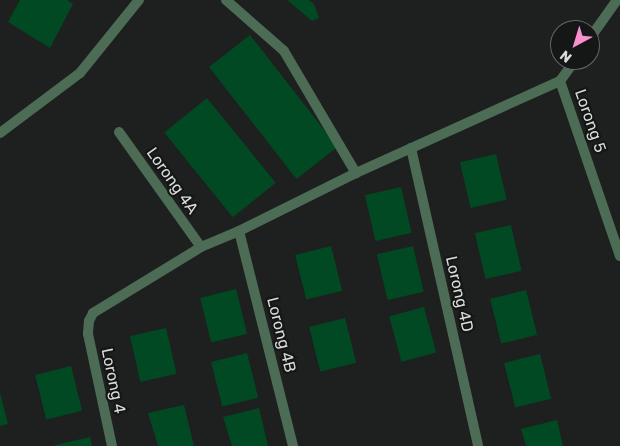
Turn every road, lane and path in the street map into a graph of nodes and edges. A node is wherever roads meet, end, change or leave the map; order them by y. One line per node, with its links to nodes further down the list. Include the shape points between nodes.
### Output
1 (139, 0): 8 (street, via 80,73)
2 (226, 0): 10 (street, via 284,52)
3 (617, 0): 4 (street)
4 (600, 24)
5 (568, 70): 6 (street)
6 (560, 81): 9 (street); 13 (street, Lorong 5)
7 (119, 132): 12 (street, Lorong 4A)
8 (0, 133)
9 (411, 148): 10 (street); 16 (street, Lorong 4D)
10 (356, 173): 11 (street)
11 (240, 231): 12 (street); 15 (street, Lorong 4B)
12 (201, 247): 14 (street, Lorong 4, via 93,313 88,334)
13 (620, 256)
14 (112, 446)
15 (293, 446)
16 (478, 446)

